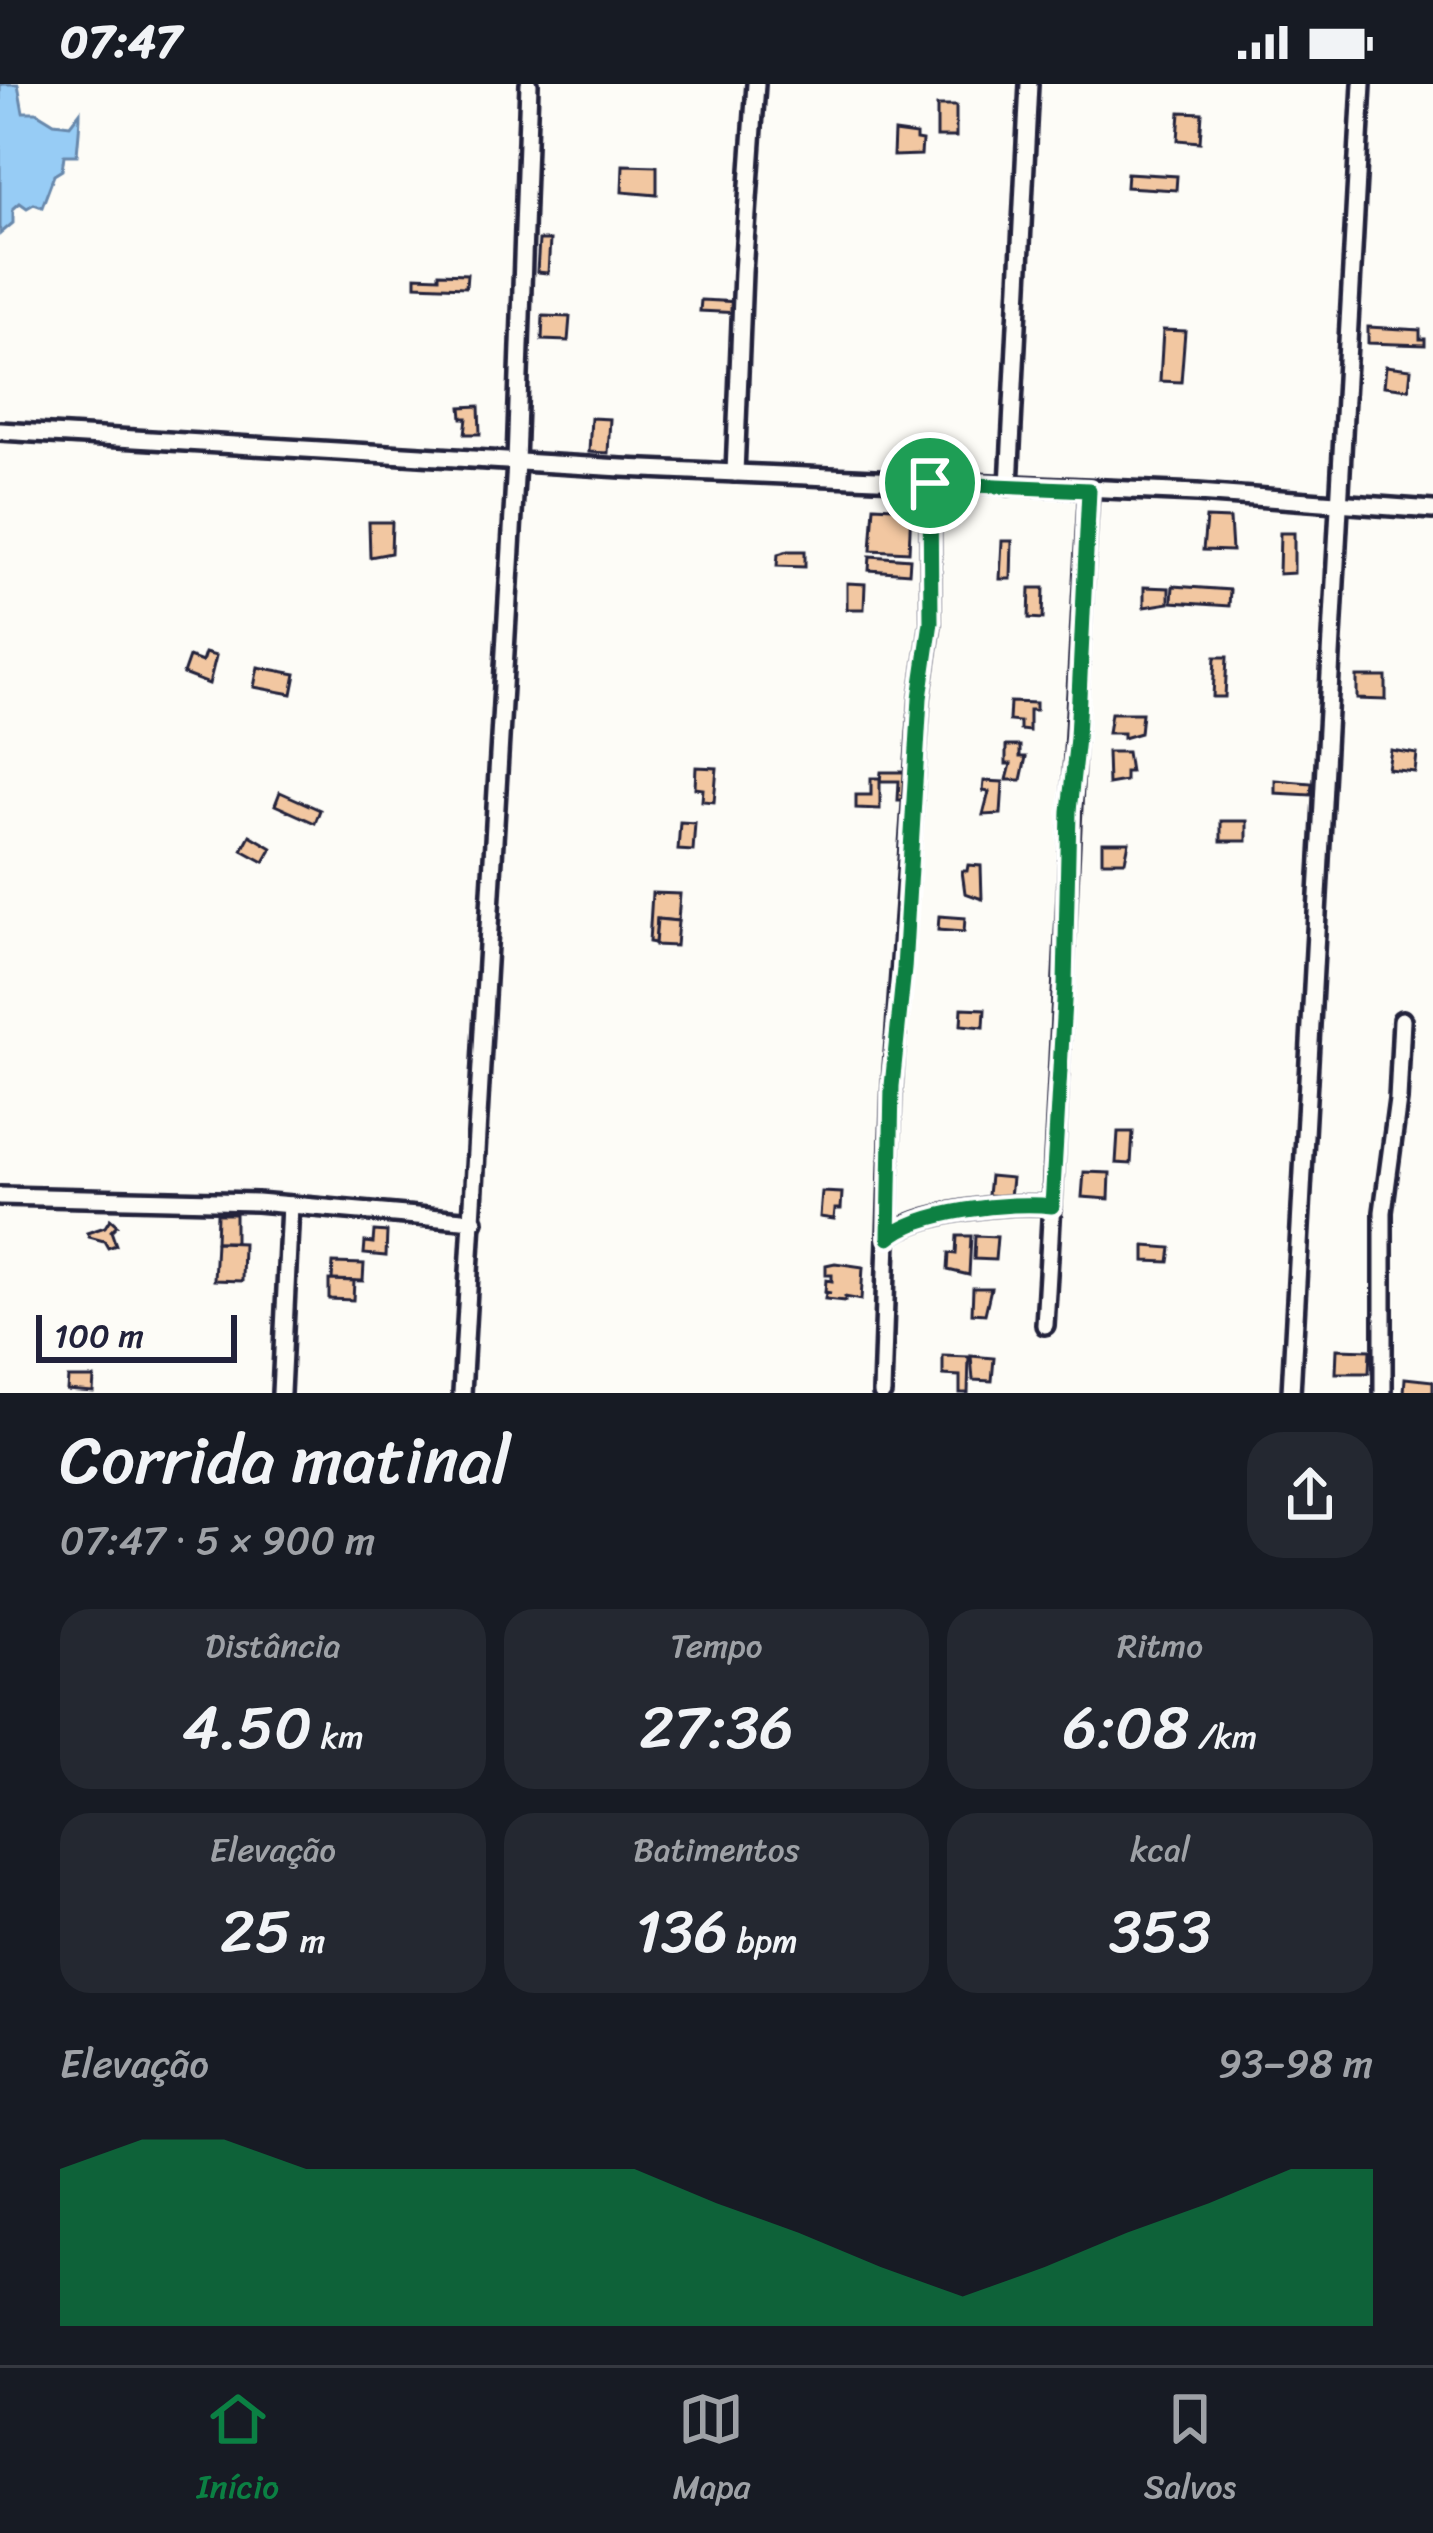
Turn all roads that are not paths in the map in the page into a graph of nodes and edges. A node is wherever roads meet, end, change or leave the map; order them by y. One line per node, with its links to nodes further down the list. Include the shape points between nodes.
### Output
1 (529, 84): 6 (street)
2 (756, 84): 7 (street)
3 (1029, 84): 9 (street)
4 (1362, 84): 11 (street)
5 (0, 431): 6 (street)
6 (516, 462): 7 (street); 17 (street)
7 (735, 473): 8 (street)
8 (930, 483): 9 (street); 18 (street, via 931,622 892,1086)
9 (1009, 487): 10 (street)
10 (1089, 490): 11 (street); 16 (street)
11 (1342, 506): 12 (street); 23 (street)
12 (1433, 510)
13 (1402, 1020): 24 (street, via 1383,1212)
14 (0, 1196): 15 (street)
15 (290, 1204): 17 (street); 20 (street)
16 (1052, 1206): 18 (street, via 1005,1202 905,1225); 19 (street)
17 (474, 1221): 21 (street)
18 (889, 1238): 22 (street)
19 (1045, 1325)
20 (281, 1393)
21 (462, 1393)
22 (882, 1393)
23 (1291, 1393)
24 (1383, 1393)

